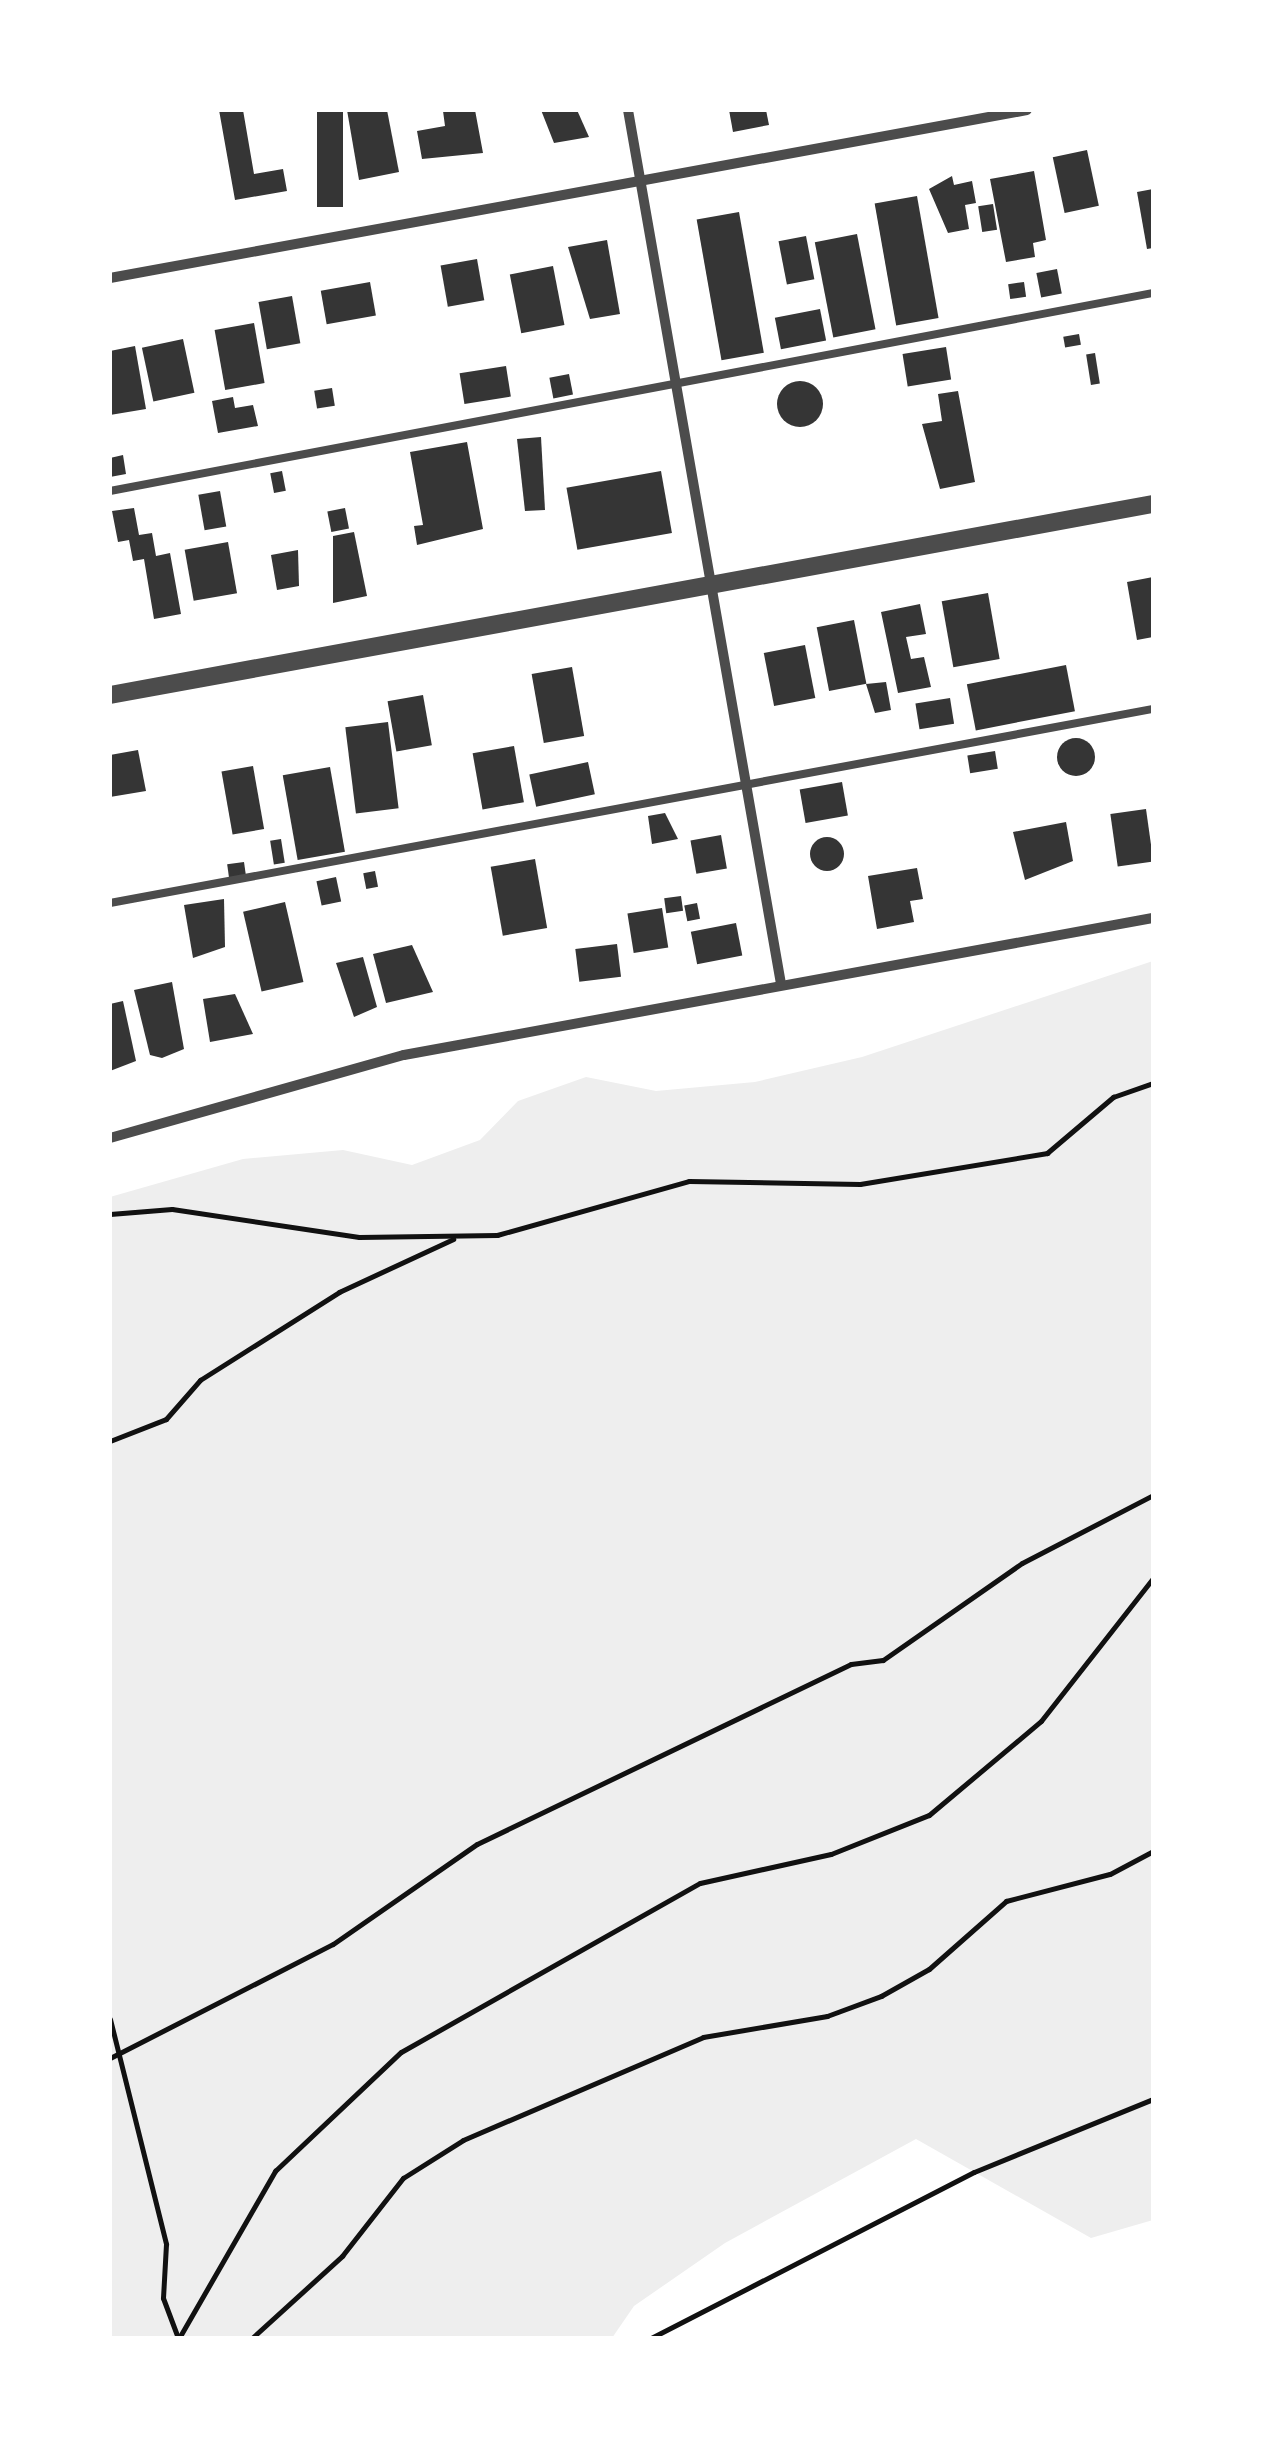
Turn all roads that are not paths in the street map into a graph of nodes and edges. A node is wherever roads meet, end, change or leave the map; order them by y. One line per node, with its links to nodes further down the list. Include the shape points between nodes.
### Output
1 (628, 110): 3 (street)
2 (1027, 110): 3 (street)
3 (641, 180): 4 (street); 6 (street)
4 (110, 278)
5 (1153, 293): 6 (lane)
6 (676, 385): 7 (lane); 9 (street)
7 (110, 491)
8 (1153, 504): 9 (street)
9 (712, 588): 10 (street); 12 (street)
10 (110, 695)
11 (1153, 709): 12 (lane)
12 (747, 785): 13 (lane); 15 (street)
13 (110, 903)
14 (1153, 918): 15 (street)
15 (782, 984): 16 (street, via 404,1055)
16 (110, 1138)

